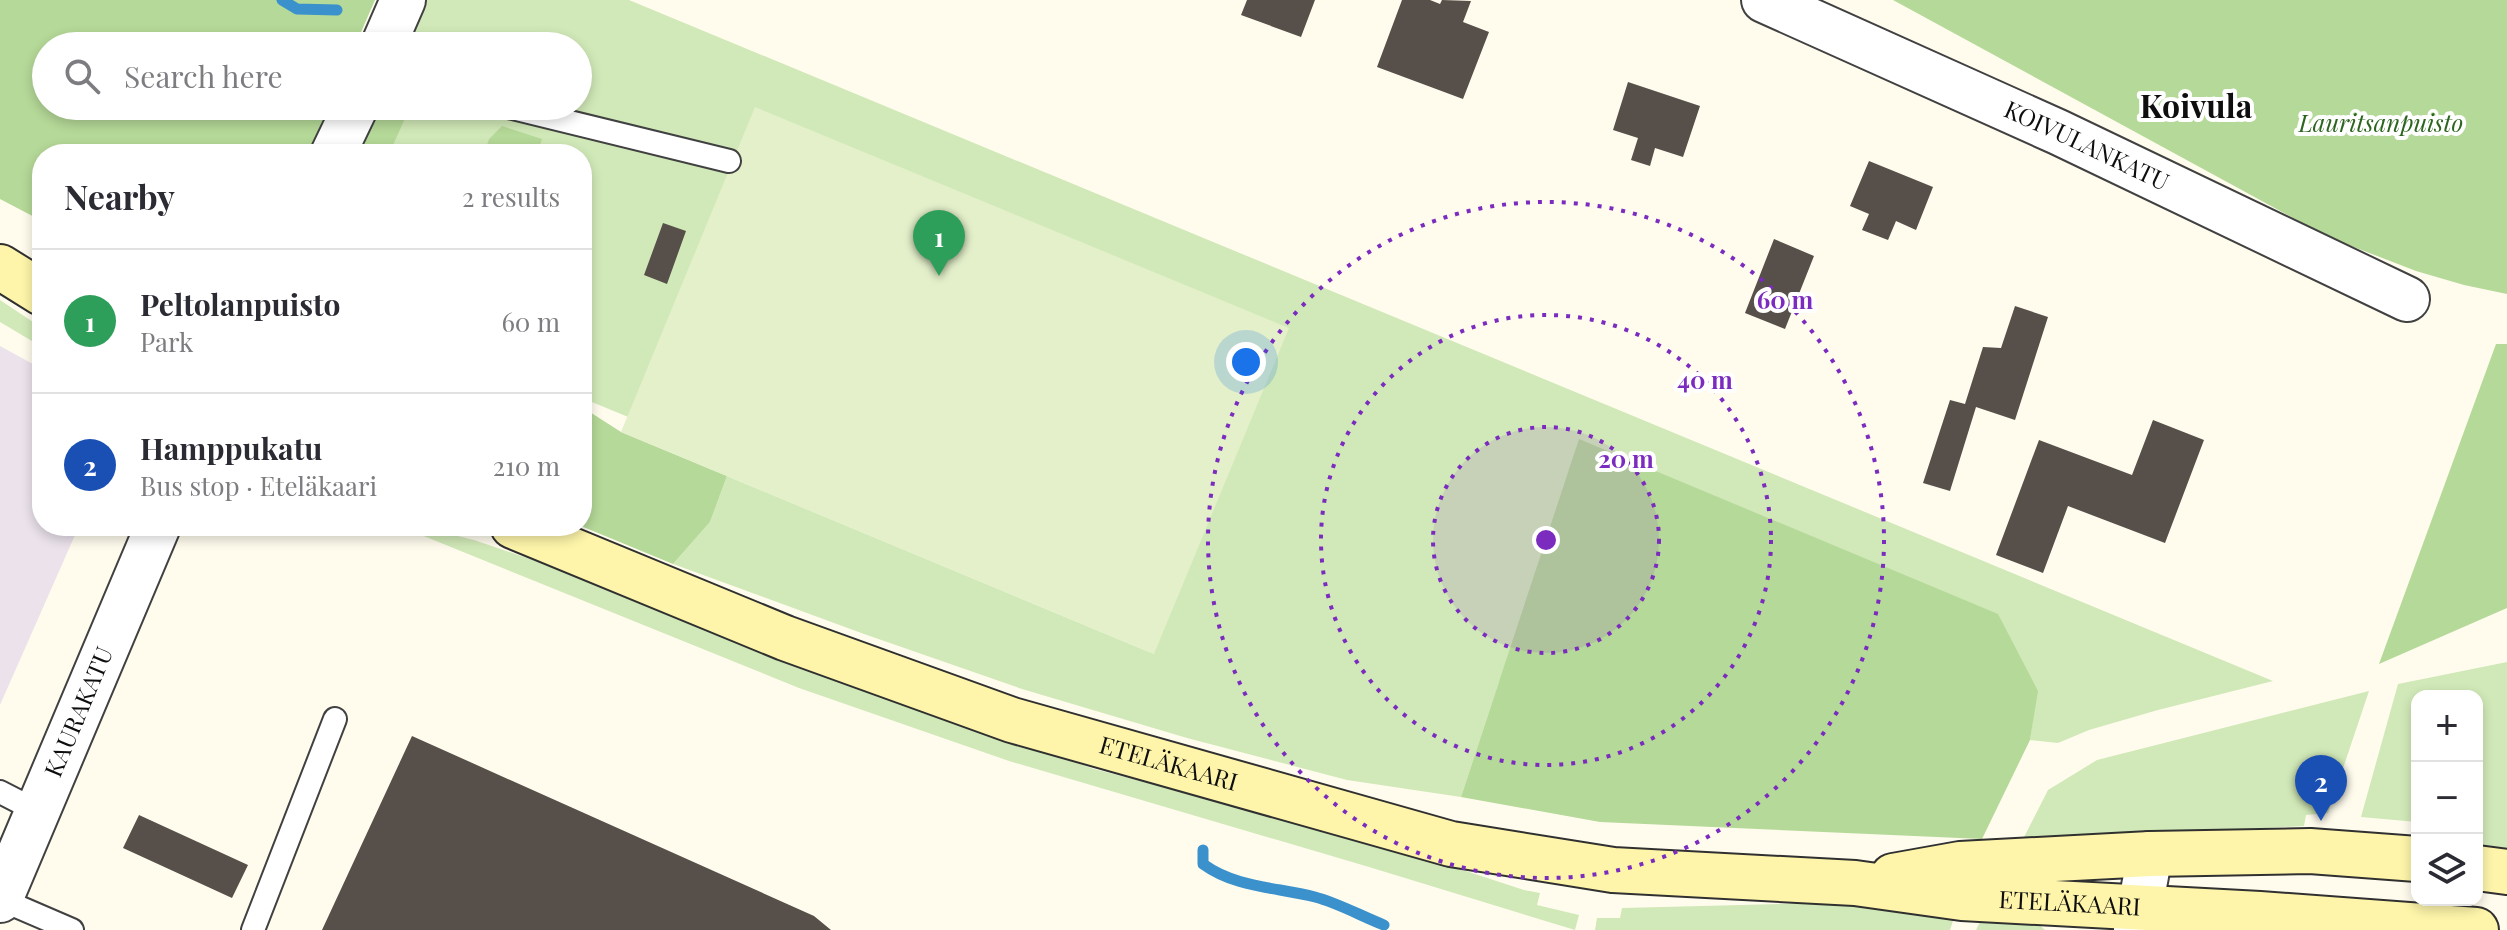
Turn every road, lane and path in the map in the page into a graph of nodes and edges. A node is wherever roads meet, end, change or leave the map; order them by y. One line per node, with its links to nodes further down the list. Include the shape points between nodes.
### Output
1 (403, 0): 3 (street)
2 (1764, 0): 10 (street, KOIVULANKATU, via 2058,132)
3 (389, 32)
4 (349, 120): 6 (street)
5 (561, 120): 7 (lane)
6 (338, 144)
7 (729, 161)
8 (0, 267): 9 (main road)
9 (32, 287)
10 (2407, 299)
11 (153, 536): 14 (street, KAURAKATU)
12 (537, 536): 19 (main road, ETELÄKAARI, via 785,638 1012,720 1451,844 1613,870)
13 (335, 719): 23 (lane)
14 (19, 802): 20 (street, KAURAKATU)
15 (2150, 854): 16 (main road, ETELÄKAARI, via 2310,851); 19 (main road, ETELÄKAARI, via 1960,864); 21 (street)
16 (2411, 859)
17 (2483, 869): 18 (main road)
18 (2507, 872)
19 (1855, 883): 21 (main road, ETELÄKAARI)
20 (0, 899): 22 (lane)
21 (2138, 919): 24 (main road, ETELÄKAARI, via 2275,915)
22 (72, 930)
23 (253, 930)
24 (2476, 930)

